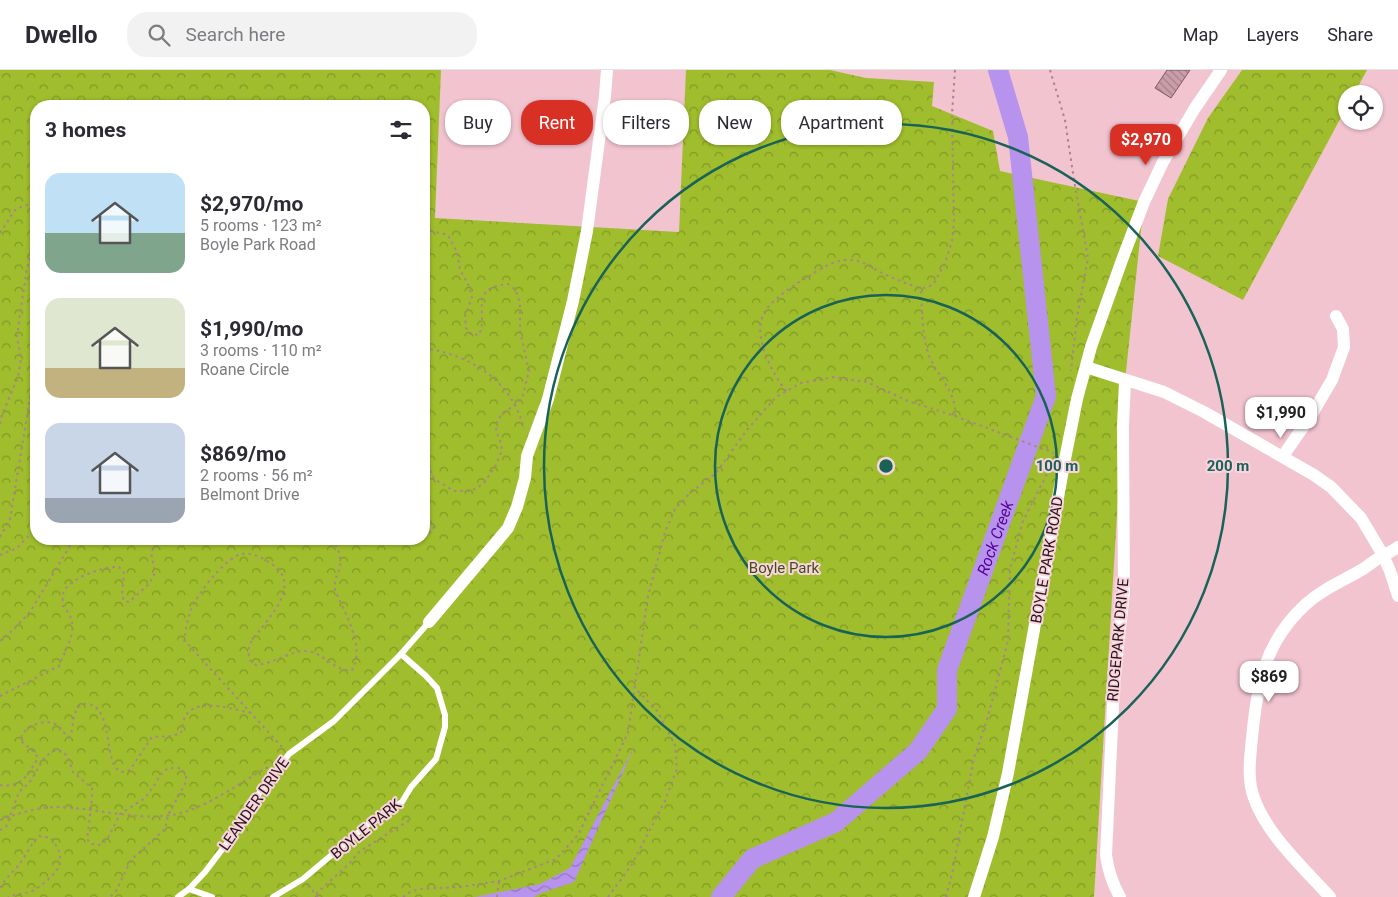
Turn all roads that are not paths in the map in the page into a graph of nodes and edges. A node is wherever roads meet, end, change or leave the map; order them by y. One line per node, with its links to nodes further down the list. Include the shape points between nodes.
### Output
1 (607, 70): 10 (street, via 587,231 573,301 548,399 526,456 517,507 508,528)
2 (1221, 70): 4 (street, BOYLE PARK ROAD, via 1163,162 1144,202)
3 (1336, 316): 6 (street, via 1342,329 1344,347 1332,380)
4 (1086, 367): 5 (street); 16 (street, BOYLE PARK ROAD, via 1067,450 1008,773)
5 (1125, 381): 6 (street, via 1164,392); 17 (street, RIDGEPARK DRIVE, via 1124,592 1114,684 1106,854 1108,870)
6 (1283, 456): 8 (street, via 1331,487 1347,502 1365,524)
7 (1398, 546): 8 (street)
8 (1383, 556): 9 (street); 18 (street, via 1325,590 1294,617 1265,662 1255,702 1249,772 1254,798 1269,826)
9 (1398, 596)
10 (429, 622): 11 (lane)
11 (401, 654): 12 (lane, LEANDER DRIVE, via 334,721 289,754 237,830); 15 (lane, BOYLE PARK, via 437,688 445,727 436,759 402,802 373,820 303,879)
12 (189, 889): 13 (lane, LEANDER DRIVE); 14 (lane)
13 (178, 897)
14 (212, 897)
15 (273, 897)
16 (974, 897)
17 (1120, 897)
18 (1330, 897)

